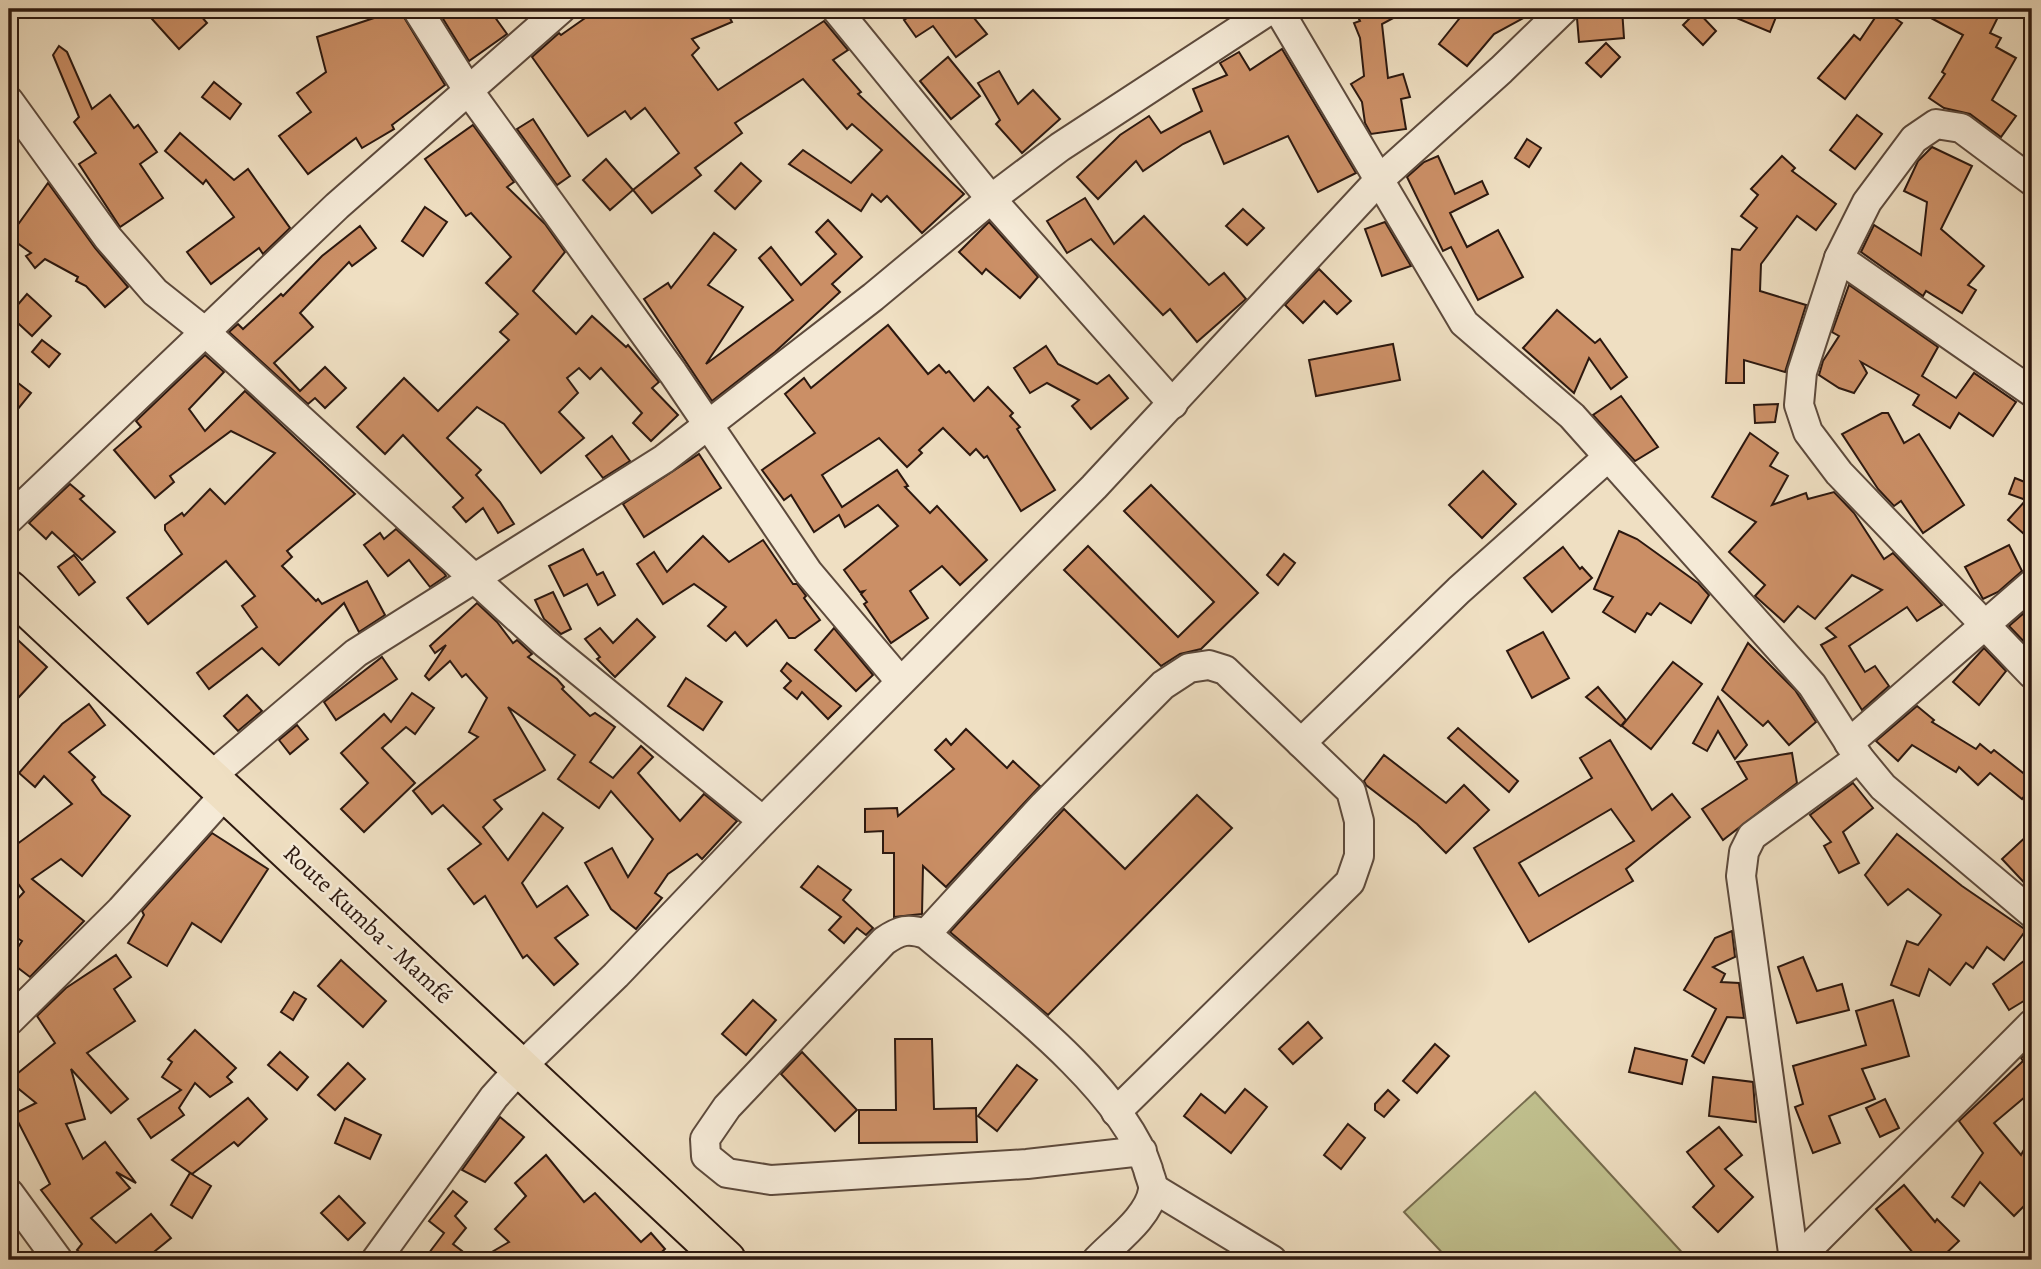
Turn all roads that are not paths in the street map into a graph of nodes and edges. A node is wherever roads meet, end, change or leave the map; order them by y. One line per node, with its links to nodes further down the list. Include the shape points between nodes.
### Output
1 (417, 9): 7 (street)
2 (561, 9): 7 (street)
3 (836, 9): 11 (street)
4 (1271, 9): 11 (street, via 1060,146)
5 (1278, 9): 9 (street)
6 (1564, 9): 9 (street)
7 (468, 90): 13 (street); 16 (street)
8 (9, 101): 13 (street, via 108,238 155,292)
9 (1381, 178): 15 (street); 17 (street, via 1464,323 1572,416)
10 (2032, 181): 12 (street, via 1961,128 1936,124 1914,139 1867,202)
11 (991, 199): 15 (street); 16 (street)
12 (1839, 258): 14 (street); 22 (street, via 1802,372 1799,405 1808,432 1839,473)
13 (204, 331): 18 (street); 19 (street, via 369,485)
14 (2032, 392)
15 (1173, 404): 24 (street)
16 (708, 425): 19 (street, via 664,459); 24 (street, via 808,572)
17 (1608, 457): 25 (street, via 1459,590); 26 (street, via 1812,685)
18 (9, 519)
19 (477, 577): 27 (street, via 356,653); 28 (street, via 545,643)
20 (2032, 584): 22 (street)
21 (9, 590): 27 (highway, Route Kumba - Mamfé)
22 (1983, 625): 23 (street); 26 (street)
23 (2032, 674)
24 (900, 681): 28 (street)
25 (1301, 743): 30 (street, via 1225,670 1209,665 1189,668 1163,685 1044,805); 34 (street, via 1351,791 1359,821 1359,856 1350,882)
26 (1854, 751): 29 (street, via 1883,788); 43 (street, via 1752,836 1741,876)
27 (218, 784): 31 (street, via 121,910); 33 (highway, Route Kumba - Mamfé)
28 (763, 821): 33 (street)
29 (2032, 913)
30 (926, 934): 34 (street, via 1057,1046); 35 (street, via 910,929 884,941 727,1107 705,1139 706,1156 727,1173 771,1180 1027,1164)
31 (9, 1021)
32 (2032, 1024): 43 (street)
33 (521, 1067): 39 (street, via 494,1097); 40 (highway, Route Kumba - Mamfé)
34 (1116, 1112): 35 (street)
35 (1142, 1151): 36 (street)
36 (1153, 1188): 41 (street, via 1146,1209); 42 (street)
37 (9, 1193): 38 (street)
38 (58, 1260)
39 (376, 1260)
40 (726, 1260)
41 (1097, 1260)
42 (1272, 1260)
43 (1795, 1260)

